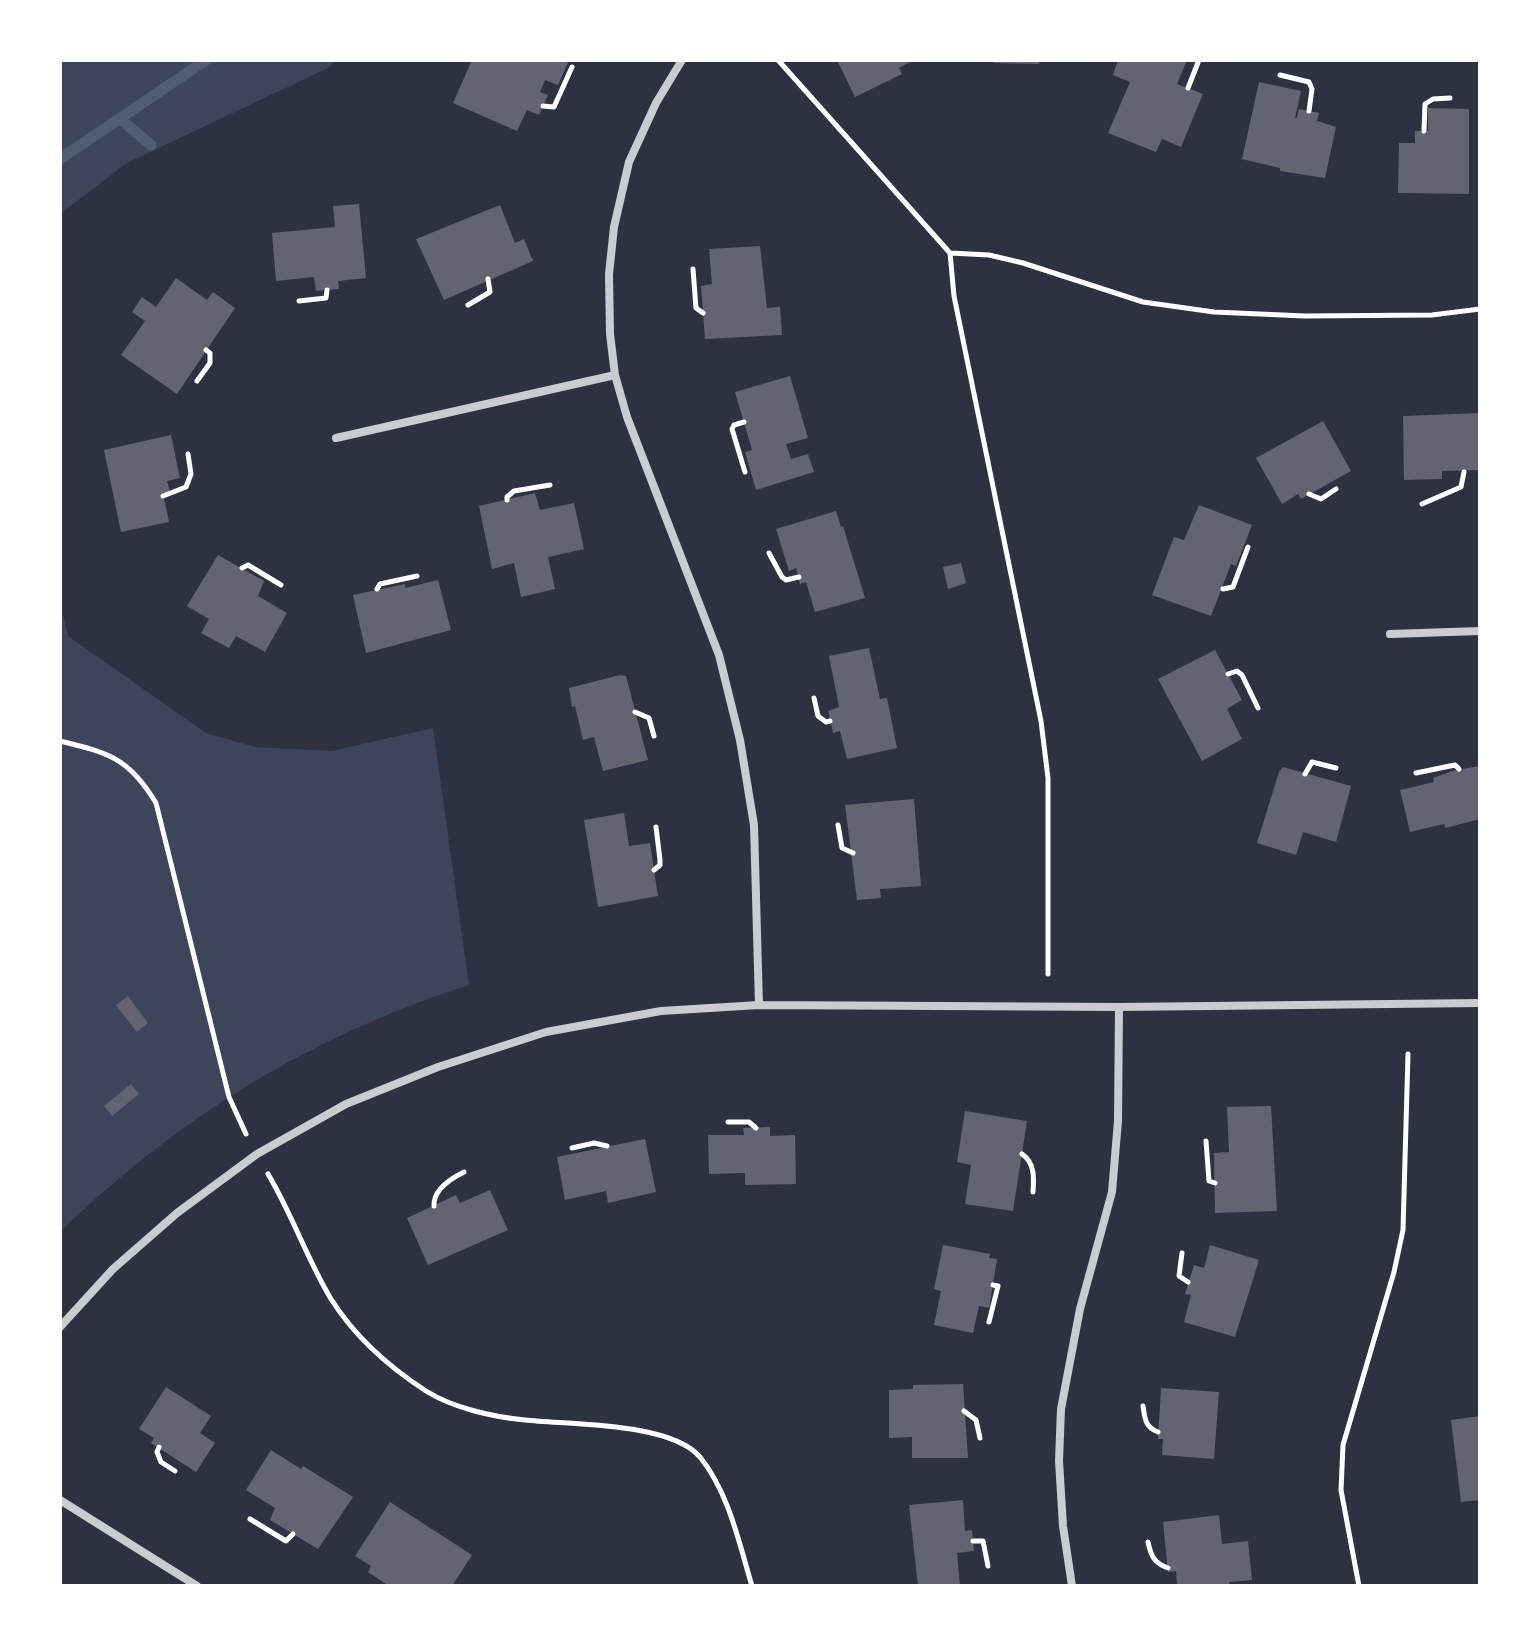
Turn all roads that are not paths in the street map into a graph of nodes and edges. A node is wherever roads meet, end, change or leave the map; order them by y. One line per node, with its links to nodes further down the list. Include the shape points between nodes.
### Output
1 (682, 60): 2 (street, via 629,162 614,227 609,274)
2 (615, 375): 3 (street); 7 (street, via 719,655 740,740 754,825)
3 (336, 438)
4 (1480, 631): 5 (street)
5 (1390, 634)
6 (1480, 1003): 8 (street)
7 (759, 1005): 8 (street); 9 (street, via 661,1011 546,1032 346,1104 257,1154 177,1213 124,1259)
8 (1119, 1007): 12 (street, via 1112,1192 1080,1309 1061,1409 1061,1487)
9 (60, 1327)
10 (60, 1500): 11 (street)
11 (197, 1586)
12 (1072, 1586)

